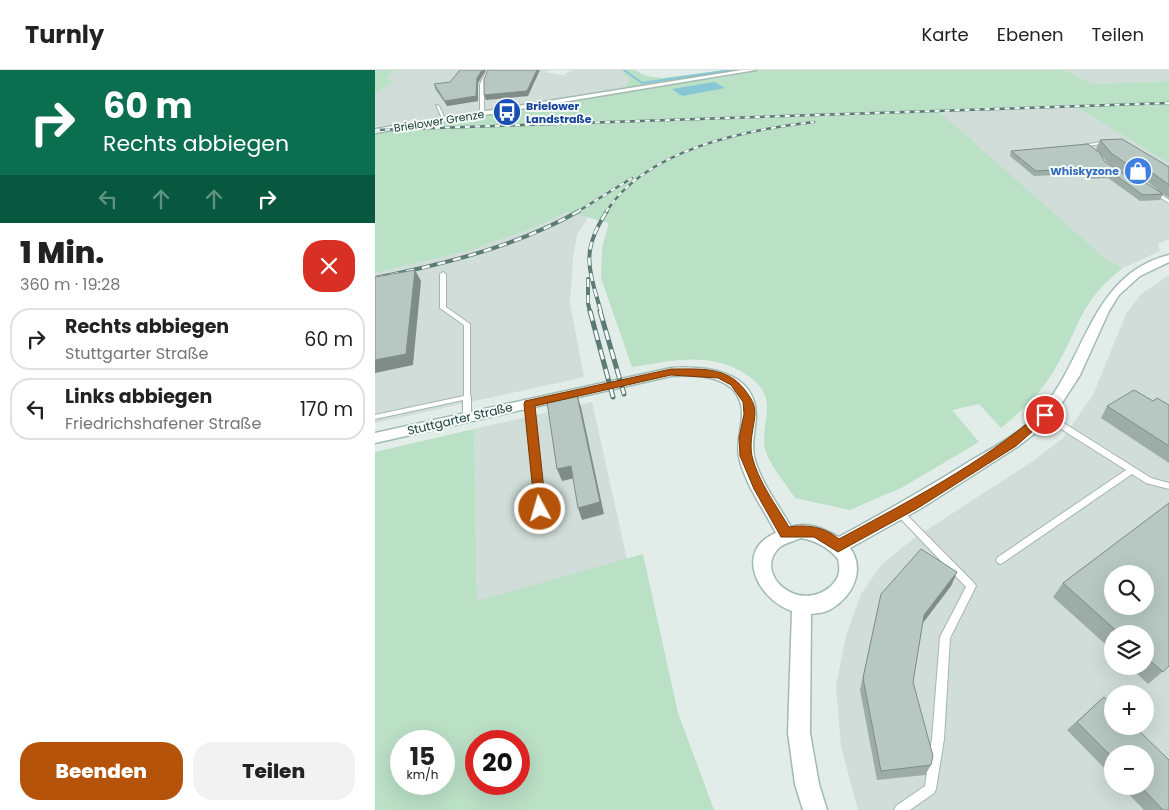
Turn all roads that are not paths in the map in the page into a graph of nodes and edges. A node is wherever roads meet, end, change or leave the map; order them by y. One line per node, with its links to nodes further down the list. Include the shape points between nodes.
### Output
1 (489, 70): 4 (lane, via 482,88 482,110)
2 (753, 70): 4 (street, Brielower Grenze)
3 (437, 106): 5 (lane)
4 (485, 113): 5 (street, Brielower Grenze)
5 (445, 120): 6 (street, Brielower Grenze)
6 (375, 131)
7 (1117, 144): 8 (lane, via 1084,145)
8 (1095, 153)
9 (1146, 186): 10 (lane)
10 (1169, 202)
11 (1169, 258): 15 (street, via 1136,274 1115,293 1073,375)
12 (443, 274): 13 (lane, via 443,308 467,324)
13 (468, 397): 16 (lane); 17 (lane)
14 (529, 404): 17 (street, Stuttgarter Straße); 21 (lane); 23 (street, Stuttgarter Straße, via 671,372 698,371 735,383 748,402 746,456)
15 (1045, 415): 19 (lane); 22 (street, via 1012,443)
16 (375, 417)
17 (467, 418): 18 (street, Stuttgarter Straße)
18 (375, 438)
19 (1132, 470): 20 (lane, via 1149,481); 25 (lane)
20 (1169, 486)
21 (540, 509)
22 (899, 512): 24 (street); 28 (lane, via 971,586 945,636 938,739 930,789)
23 (786, 534): 24 (street, via 814,532 828,537); 26 (street, via 767,549 762,560 762,572 775,594 787,602)
24 (838, 546): 26 (street, via 847,566 843,586 826,601)
25 (1001, 560)
26 (802, 605): 27 (street, via 799,732 807,784)
27 (815, 810)
28 (900, 810)

